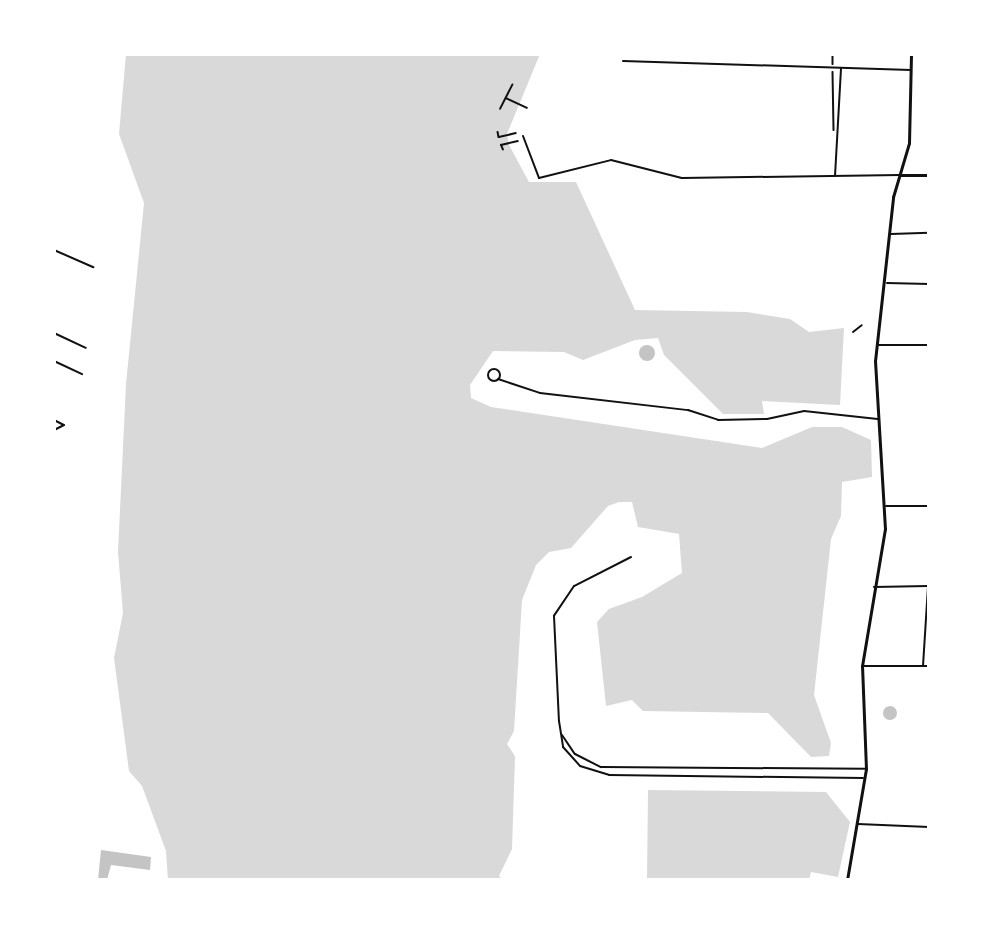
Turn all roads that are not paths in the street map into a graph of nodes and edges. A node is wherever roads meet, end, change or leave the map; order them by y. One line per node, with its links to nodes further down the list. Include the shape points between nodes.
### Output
1 (911, 54): 4 (street)
2 (623, 61): 3 (street)
3 (841, 68): 4 (street); 8 (street)
4 (911, 70): 6 (street, via 909,143)
5 (524, 136): 8 (street, via 539,178 611,160 682,178)
6 (900, 175): 7 (street); 8 (street); 9 (street)
7 (929, 175)
8 (836, 176)
9 (891, 234): 10 (street); 13 (street)
10 (929, 234)
11 (54, 250): 12 (street)
12 (93, 267)
13 (887, 283): 14 (street); 18 (street)
14 (929, 284)
15 (862, 325): 16 (street)
16 (853, 332)
17 (54, 333): 20 (street)
18 (877, 345): 19 (street); 24 (street)
19 (929, 345)
20 (86, 348)
21 (54, 361): 22 (street)
22 (82, 374)
23 (498, 379): 24 (street, via 540,393 688,410 718,420 767,419 804,411)
24 (878, 419): 27 (street)
25 (54, 420): 26 (street, via 64,425)
26 (54, 430)
27 (886, 506): 28 (street); 31 (street)
28 (929, 506)
29 (631, 557): 35 (street, via 574,586 557,609 552,628)
30 (928, 586): 31 (street); 33 (street)
31 (874, 587): 32 (street)
32 (862, 666): 33 (street); 41 (street)
33 (923, 666): 34 (street)
34 (929, 666)
35 (561, 733): 36 (street, via 583,760); 42 (street, via 563,747 580,766)
36 (609, 767): 37 (street); 42 (street)
37 (652, 768): 38 (street); 43 (street)
38 (696, 768): 39 (street); 44 (street)
39 (724, 769): 40 (street); 45 (street)
40 (786, 769): 41 (street); 46 (street)
41 (866, 769): 47 (street)
42 (609, 775): 43 (street)
43 (652, 776): 44 (street)
44 (696, 776): 45 (street)
45 (724, 776): 46 (street)
46 (786, 777): 47 (street)
47 (865, 778): 48 (street)
48 (858, 824): 49 (street); 50 (street)
49 (929, 827)
50 (846, 880)

